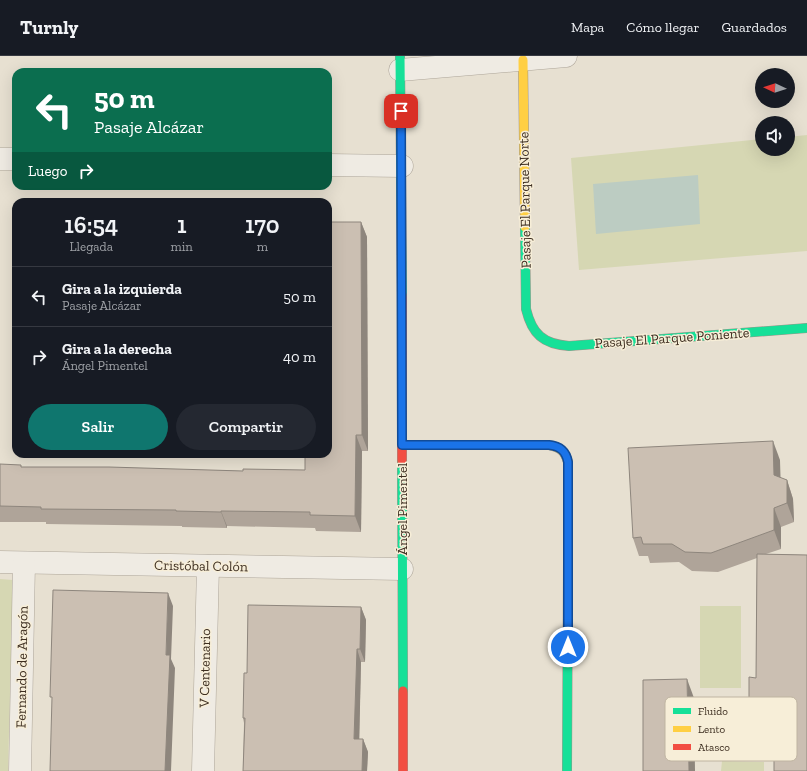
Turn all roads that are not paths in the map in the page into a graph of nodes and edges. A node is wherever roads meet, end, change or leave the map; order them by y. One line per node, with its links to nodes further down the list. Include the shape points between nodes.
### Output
1 (566, 56): 2 (street)
2 (523, 60): 3 (street); 9 (street, Pasaje El Parque Norte, via 526,309 528,319)
3 (400, 63): 7 (street, Ángel Pimentel)
4 (0, 159): 5 (street)
5 (12, 159)
6 (332, 165): 7 (street)
7 (402, 166): 10 (street, Ángel Pimentel)
8 (807, 328): 9 (street, Pasaje El Parque Poniente, via 569,346 558,346)
9 (538, 336)
10 (402, 445): 14 (street, Ángel Pimentel); 18 (street, via 549,445 557,446 567,455)
11 (0, 562): 12 (street, Cristóbal Colón)
12 (24, 563): 13 (street, Cristóbal Colón); 15 (street, Fernando de Aragón)
13 (208, 566): 14 (street, Cristóbal Colón); 16 (street, V Centenario)
14 (402, 569): 17 (street, Ángel Pimentel)
15 (20, 771)
16 (203, 771)
17 (403, 771)
18 (567, 771)

